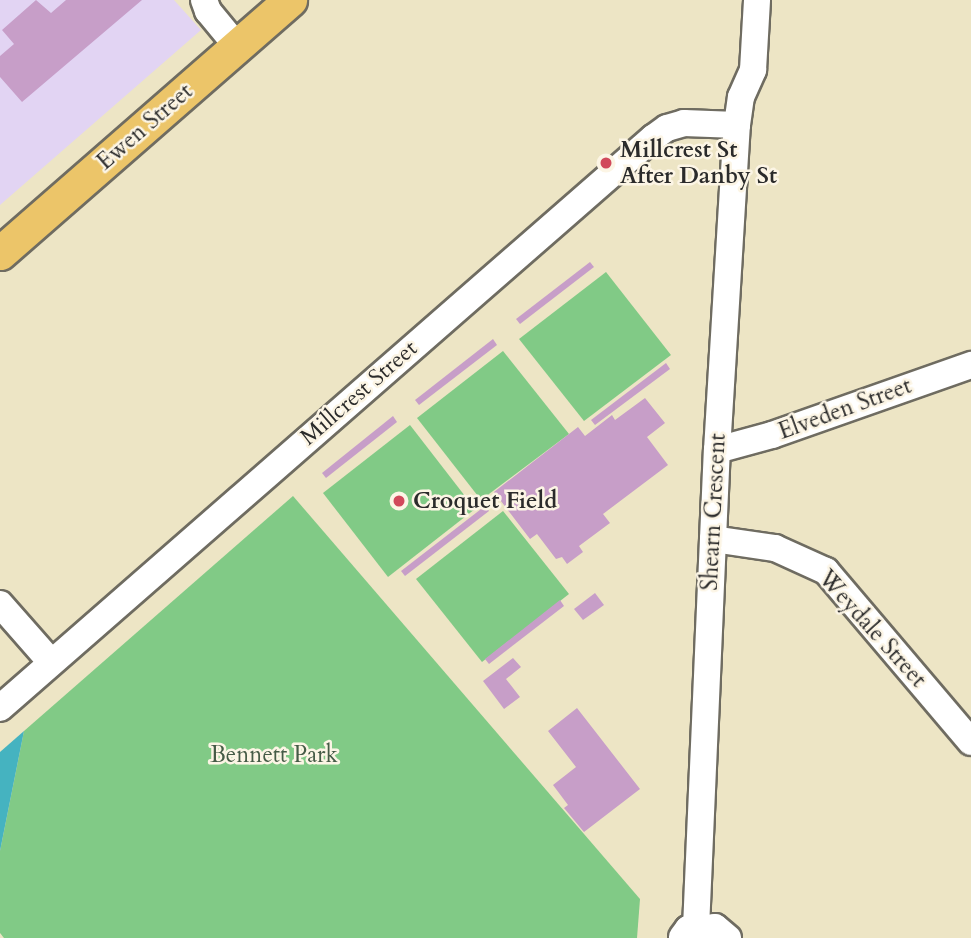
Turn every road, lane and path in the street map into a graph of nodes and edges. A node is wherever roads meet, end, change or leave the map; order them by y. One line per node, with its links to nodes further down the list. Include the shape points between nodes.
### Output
1 (204, 0): 6 (street, via 208,11)
2 (221, 0): 6 (street)
3 (290, 0): 6 (main road, Ewen Street)
4 (739, 0): 7 (street, Shearn Crescent, via 734,65)
5 (757, 0): 7 (street, Shearn Crescent, via 752,70)
6 (244, 40): 9 (main road, Ewen Street)
7 (741, 97): 8 (street, Shearn Crescent)
8 (737, 125): 11 (street, Shearn Crescent); 14 (street, Millcrest Street, via 684,123 653,138)
9 (0, 253)
10 (971, 365): 11 (street, Elveden Street)
11 (717, 450): 12 (street, Shearn Crescent)
12 (713, 539): 16 (street, Weydale Street, via 775,548 826,571); 17 (street, Shearn Crescent)
13 (0, 604): 14 (street)
14 (51, 662): 15 (street, Millcrest Street)
15 (0, 708)
16 (971, 742)
17 (688, 933): 18 (street, via 715,927)
18 (728, 938)

